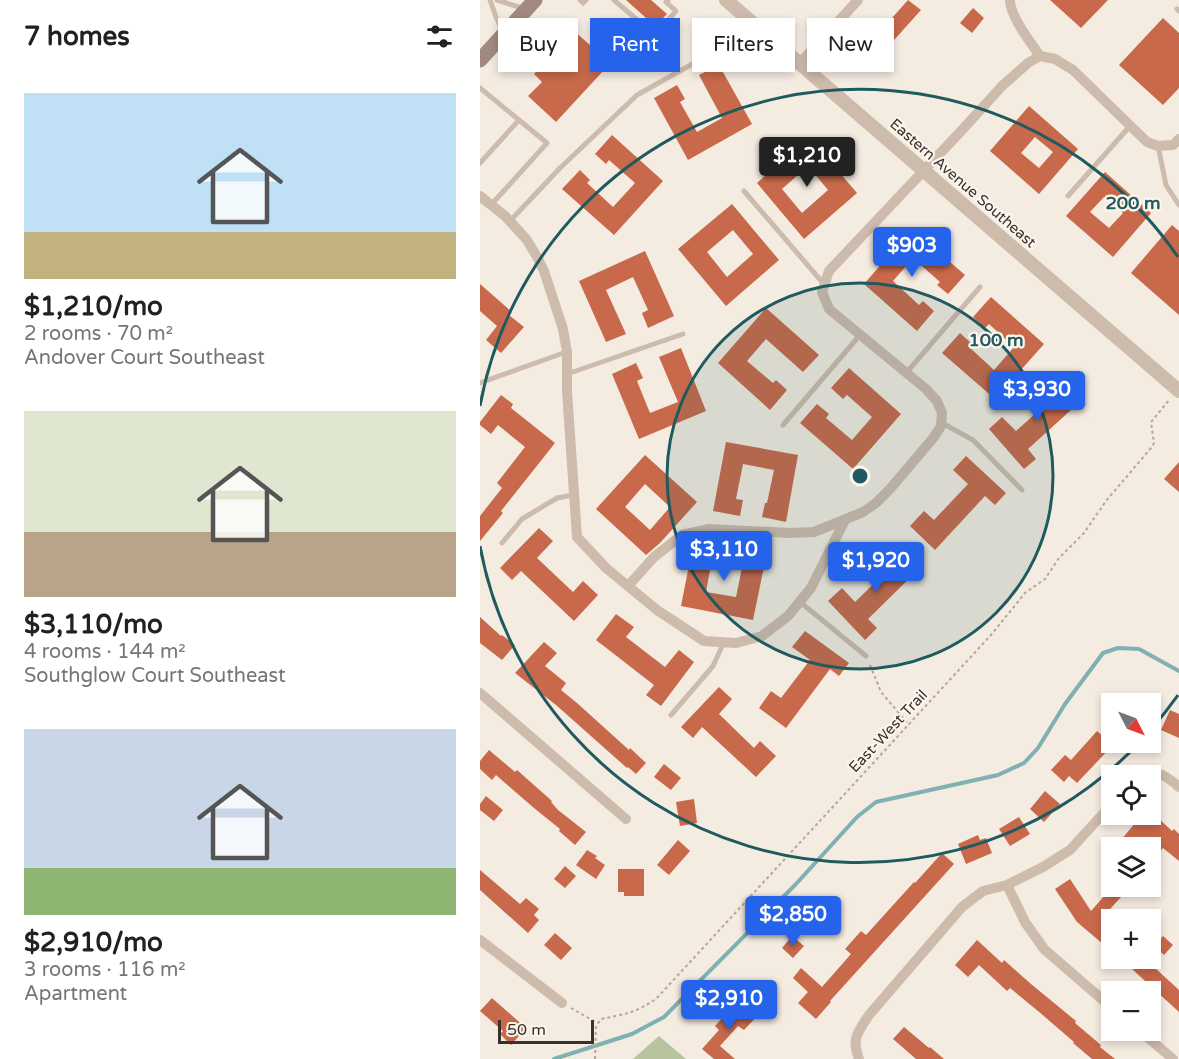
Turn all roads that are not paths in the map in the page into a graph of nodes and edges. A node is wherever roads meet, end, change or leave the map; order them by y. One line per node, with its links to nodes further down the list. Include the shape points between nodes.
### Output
1 (490, 0): 12 (lane)
2 (497, 0): 10 (lane)
3 (580, 0): 4 (lane)
4 (586, 0)
5 (614, 0): 9 (lane, via 655,35 676,11)
6 (726, 0): 17 (street, Eastern Avenue Southeast)
7 (858, 0): 17 (street)
8 (1010, 0): 14 (street)
9 (666, 1)
10 (531, 5): 11 (main road)
11 (518, 18)
12 (498, 21)
13 (498, 40): 15 (main road)
14 (1040, 56): 20 (street, via 1055,58 1073,70); 24 (street, via 1002,86)
15 (480, 60)
16 (692, 64): 30 (lane, via 637,95)
17 (799, 64): 24 (street, Eastern Avenue Southeast)
18 (480, 88): 19 (lane)
19 (519, 120): 23 (lane); 28 (lane, via 547,143)
20 (1130, 126): 22 (street, via 1147,142); 27 (lane)
21 (1179, 139): 22 (street, via 1173,145)
22 (1158, 146): 29 (lane, via 1166,185)
23 (480, 163)
24 (924, 171): 31 (street, via 829,271); 39 (street, Eastern Avenue Southeast)
25 (744, 191): 31 (lane)
26 (480, 196): 28 (street)
27 (1068, 196)
28 (490, 205): 30 (street)
29 (1179, 205)
30 (510, 221): 35 (street, via 527,240 544,272)
31 (824, 285): 34 (street, via 822,292 829,309)
32 (980, 287): 36 (lane)
33 (683, 334): 37 (lane)
34 (860, 335): 36 (street); 41 (lane)
35 (567, 352): 37 (street); 38 (lane)
36 (907, 373): 40 (street, via 937,401)
37 (567, 374): 43 (street)
38 (480, 383)
39 (1177, 392)
40 (941, 423): 42 (lane, via 973,440); 44 (street, via 934,437 890,489 863,512)
41 (783, 425)
42 (1022, 490)
43 (573, 495): 45 (lane, via 557,498 522,519); 46 (street, via 578,537)
44 (844, 520): 46 (street, via 814,532 709,529 682,535 654,557); 47 (street, via 812,588)
45 (502, 543)
46 (628, 586): 48 (street, via 704,641)
47 (800, 602): 48 (street, via 762,636); 49 (lane)
48 (724, 642): 51 (lane, via 713,666)
49 (866, 656)
50 (480, 693): 55 (street)
51 (671, 715)
52 (1161, 774): 53 (street)
53 (1179, 787)
54 (1101, 816): 56 (street, via 1070,850)
55 (626, 819)
56 (1007, 885): 58 (street, via 1044,949); 61 (street, via 983,891 962,907 869,1015 856,1034)
57 (480, 940): 59 (street)
58 (1101, 998)
59 (562, 1003)
60 (1152, 1041): 62 (street)
61 (857, 1054)
62 (1173, 1059)

